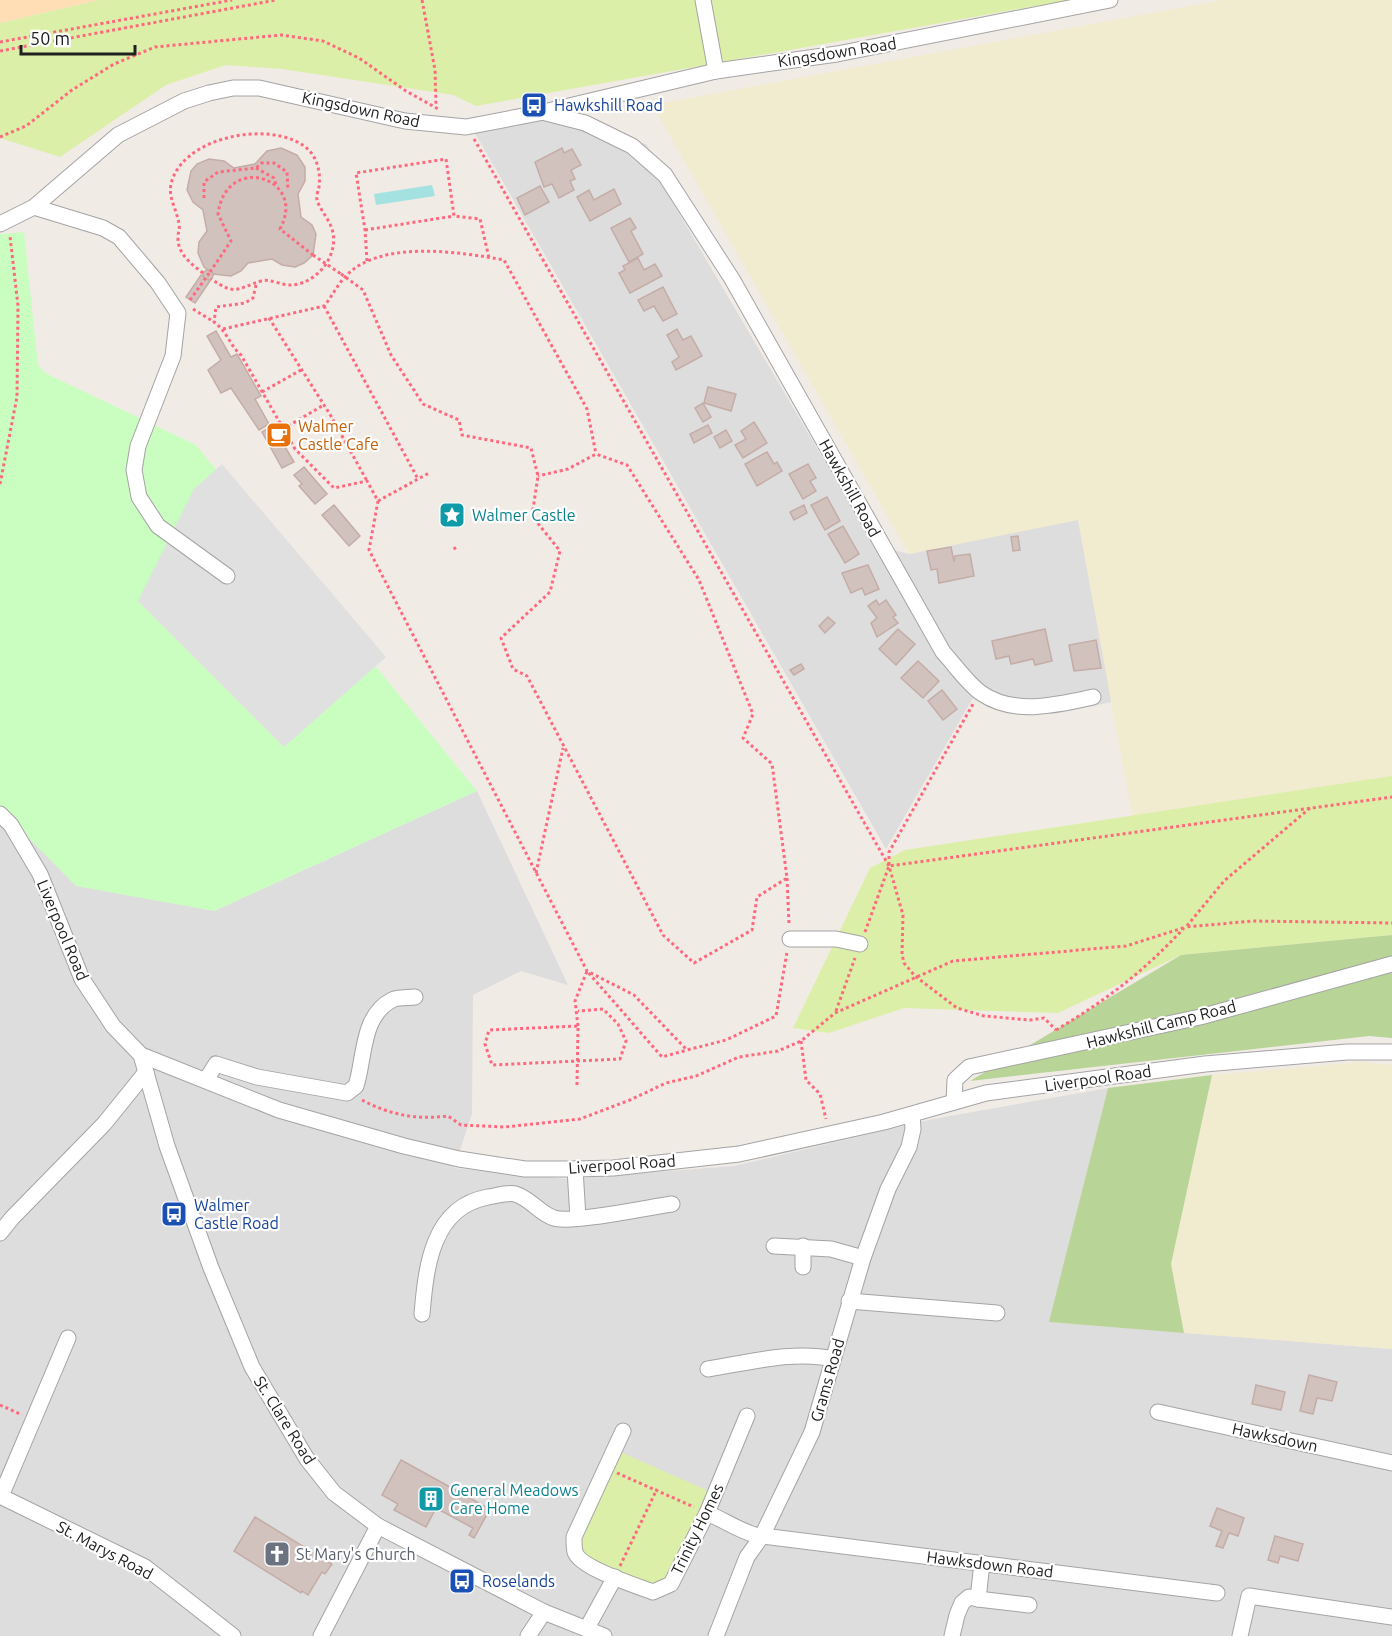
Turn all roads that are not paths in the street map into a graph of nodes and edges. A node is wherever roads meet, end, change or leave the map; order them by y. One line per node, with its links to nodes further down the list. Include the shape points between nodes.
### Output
1 (702, 0): 3 (street)
2 (1110, 0): 3 (street, Kingsdown Road, via 837,54)
3 (716, 70): 4 (street, Kingsdown Road)
4 (544, 112): 5 (street, Kingsdown Road, via 466,127 405,121 282,92 233,88 184,101 118,135); 8 (street, Hawkshill Road, via 585,123 632,146 665,175 732,279 943,652 980,692 1021,707 1054,706)
5 (34, 207): 6 (street, Kingsdown Road); 7 (street, via 103,228 119,237 178,313 173,356 138,446 134,470 138,497 158,526)
6 (3, 223)
7 (227, 576)
8 (1093, 697)
9 (0, 814): 15 (street, Liverpool Road, via 11,825 40,874 82,979 113,1026)
10 (790, 939): 11 (street, via 837,939)
11 (860, 944)
12 (1392, 964): 18 (street, Hawkshill Camp Road, via 1189,1019 969,1067 955,1080)
13 (415, 997): 17 (street, via 392,1000 381,1010 366,1033 356,1086 347,1093 257,1077 216,1064)
14 (1392, 1052): 18 (street, Liverpool Road, via 1347,1052 1125,1072 987,1093)
15 (141, 1055): 16 (street, St. Clare Road); 17 (street, Liverpool Road)
16 (146, 1072): 23 (street, via 104,1124); 40 (street, St. Clare Road, via 167,1146 252,1367 327,1485)
17 (206, 1080): 20 (street, Liverpool Road, via 279,1110 404,1146 525,1169)
18 (954, 1102): 19 (street, Liverpool Road)
19 (912, 1115): 20 (street, Liverpool Road, via 739,1154 613,1168); 26 (street, Grams Road, via 909,1147 888,1189)
20 (574, 1168): 22 (street)
21 (672, 1204): 22 (street)
22 (579, 1218): 30 (street, via 555,1219 515,1194 474,1200 443,1227 433,1246 427,1263)
23 (0, 1233)
24 (774, 1246): 25 (street)
25 (803, 1246): 26 (street); 27 (street)
26 (863, 1258): 28 (street, Grams Road)
27 (803, 1267)
28 (849, 1300): 29 (street); 32 (street, Grams Road)
29 (997, 1313)
30 (422, 1314)
31 (67, 1338): 38 (street)
32 (833, 1359): 33 (street, via 793,1357); 41 (street, Grams Road, via 812,1432)
33 (708, 1369)
34 (1158, 1412): 37 (street, Hawksdown)
35 (747, 1416): 39 (street, Trinity Homes)
36 (623, 1431): 43 (street, Trinity Homes, via 574,1537 575,1553 581,1560)
37 (1392, 1463)
38 (0, 1496): 50 (street, St. Marys Road, via 145,1567)
39 (707, 1513): 41 (street, Hawksdown Road, via 741,1531); 43 (street, Trinity Homes, via 670,1584 663,1590 653,1592)
40 (378, 1527): 47 (street, St. Clare Road); 51 (street)
41 (762, 1536): 42 (street, Hawksdown Road); 54 (street, Grams Road, via 747,1557)
42 (982, 1563): 44 (street, Hawksdown Road); 45 (street)
43 (615, 1577): 49 (street)
44 (1217, 1593)
45 (978, 1599): 46 (street); 55 (street, via 969,1598 962,1603)
46 (1029, 1605)
47 (544, 1612): 49 (street, St. Clare Road); 52 (street)
48 (1392, 1617): 56 (street, via 1249,1596)
49 (587, 1628): 53 (street, St. Clare Road)
50 (233, 1636)
51 (321, 1636)
52 (528, 1636)
53 (604, 1636)
54 (716, 1636)
55 (952, 1636)
56 (1240, 1636)

